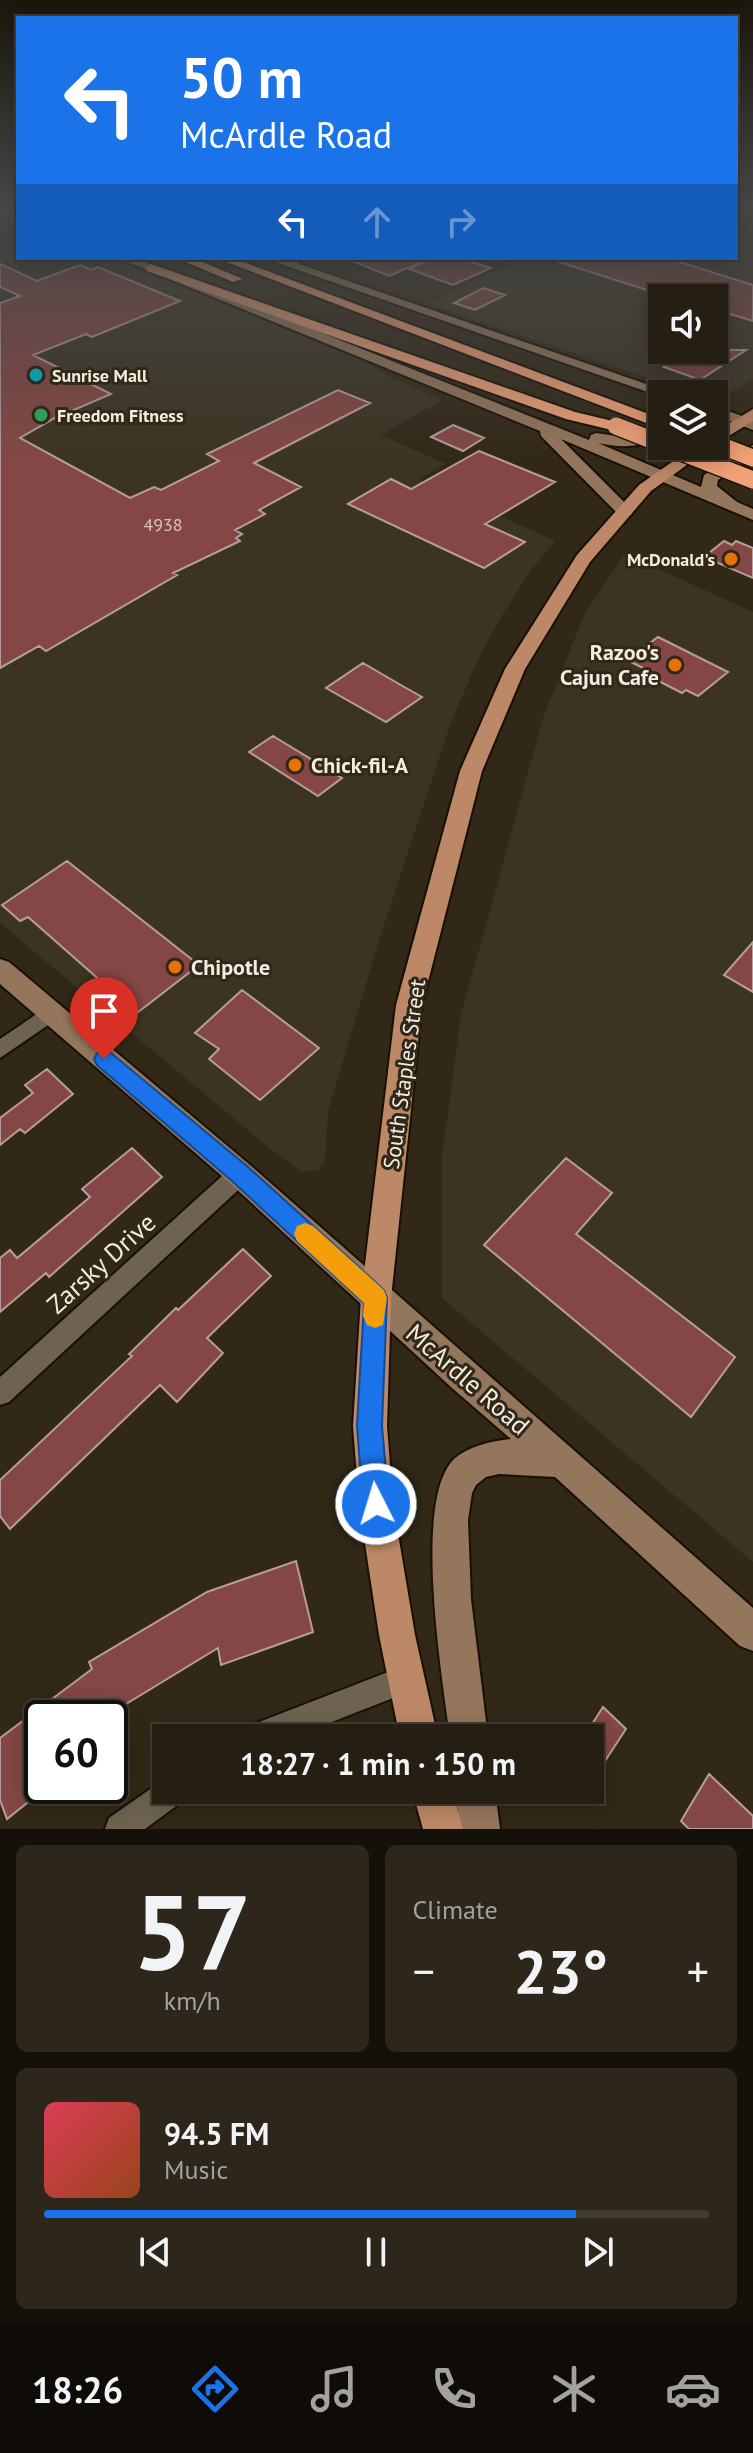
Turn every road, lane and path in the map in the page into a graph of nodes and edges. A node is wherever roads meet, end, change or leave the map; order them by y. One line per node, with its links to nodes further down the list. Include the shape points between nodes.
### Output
1 (206, 290): 12 (main road)
2 (219, 290): 13 (highway, via 571,416)
3 (266, 290): 13 (highway)
4 (307, 290): 8 (highway)
5 (341, 290): 8 (highway, via 559,373)
6 (365, 290): 7 (main road)
7 (648, 387)
8 (605, 403): 10 (highway)
9 (728, 414): 11 (main road)
10 (648, 420)
11 (750, 420): 14 (main road)
12 (535, 424): 16 (main road, via 618,442); 22 (main road); 24 (main road)
13 (616, 426): 15 (highway, bridge)
14 (728, 433)
15 (648, 439)
16 (648, 439)
17 (728, 448): 19 (highway, bridge)
18 (753, 450): 25 (main road, via 710,478 709,487 718,497)
19 (753, 458)
20 (683, 460): 22 (main road, South Staples Street)
21 (702, 460): 23 (highway, bridge)
22 (660, 475): 24 (main road, South Staples Street); 25 (main road)
23 (753, 480)
24 (625, 511): 30 (main road, South Staples Street, via 583,559 543,620 515,669 471,771 409,1005)
25 (753, 513)
26 (0, 969): 27 (main road, McArdle Road)
27 (50, 1013): 28 (street); 29 (main road, McArdle Road)
28 (0, 1050)
29 (240, 1174): 30 (main road, McArdle Road); 31 (street, Zarsky Drive)
30 (376, 1298): 32 (main road, McArdle Road); 34 (main road, South Staples Street, via 370,1426 376,1504)
31 (0, 1393)
32 (563, 1461): 33 (main road, McArdle Road); 37 (main road, via 521,1456 479,1463 462,1474 451,1496)
33 (753, 1633)
34 (406, 1679): 35 (street); 36 (main road, South Staples Street)
35 (290, 1724)
36 (416, 1724)
37 (468, 1724)
38 (152, 1802): 41 (street)
39 (436, 1804): 42 (main road)
40 (477, 1804): 43 (main road)
41 (120, 1829)
42 (443, 1829)
43 (480, 1829)

